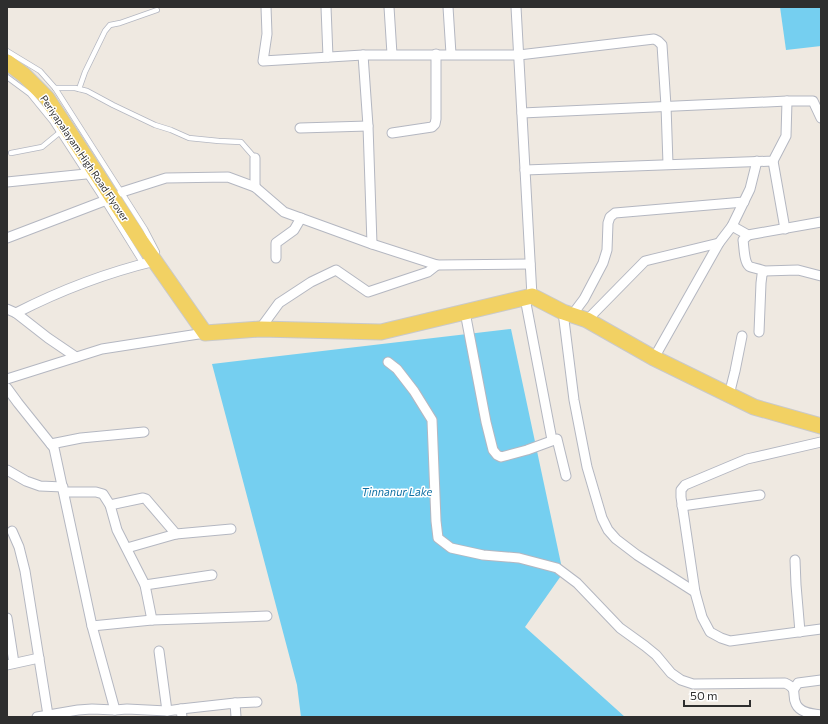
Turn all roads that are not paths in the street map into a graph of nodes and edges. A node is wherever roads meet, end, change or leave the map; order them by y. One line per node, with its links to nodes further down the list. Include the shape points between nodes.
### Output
1 (266, 7): 13 (street, via 264,61)
2 (326, 7): 13 (street)
3 (390, 7): 8 (street)
4 (448, 7): 10 (street)
5 (516, 7): 12 (street)
6 (157, 10): 17 (lane, via 110,25 104,31)
7 (7, 51): 16 (lane, via 40,71)
8 (392, 54): 9 (street); 11 (street)
9 (436, 54): 10 (street); 25 (street, via 435,124 432,127)
10 (451, 54): 12 (street)
11 (363, 55): 13 (street); 22 (street)
12 (519, 55): 19 (street, via 654,39 662,45); 20 (street)
13 (328, 57)
14 (7, 62): 47 (main road, Periyapalayam High Road Flyover, via 47,98 142,243)
15 (7, 77): 24 (lane, via 30,94)
16 (55, 88): 17 (lane); 35 (lane)
17 (79, 89): 27 (lane, via 189,138 241,142)
18 (787, 101): 19 (street); 21 (street, via 813,101); 29 (street, via 786,136)
19 (666, 106): 20 (street); 30 (street)
20 (522, 113): 31 (street)
21 (821, 118)
22 (368, 126): 23 (street); 45 (street)
23 (300, 128)
24 (60, 133): 26 (lane, via 42,147); 32 (lane)
25 (392, 133)
26 (11, 153)
27 (255, 158): 34 (street)
28 (757, 161): 29 (street); 30 (street); 37 (street)
29 (773, 161): 41 (street)
30 (668, 164): 31 (street)
31 (525, 170): 48 (street)
32 (86, 174): 33 (street); 36 (lane)
33 (7, 182)
34 (255, 187): 35 (street, via 228,177 166,178); 38 (street, via 284,212)
35 (122, 192): 47 (lane, via 158,254)
36 (104, 201): 43 (street); 47 (lane)
37 (744, 202): 40 (street); 56 (street, via 615,212 610,216 608,223 607,250 603,263 584,299)
38 (301, 218): 45 (street); 46 (street, via 294,230 276,243)
39 (821, 222): 41 (street)
40 (732, 226): 42 (street); 44 (street)
41 (785, 229): 42 (street)
42 (748, 235): 50 (street, via 743,240 747,265)
43 (7, 238)
44 (719, 243): 57 (street, via 645,261); 63 (street)
45 (372, 244): 49 (street)
46 (276, 258)
47 (149, 262): 55 (street, via 77,284); 60 (main road, Periyapalayam High Road Flyover)
48 (530, 264): 49 (street); 52 (street)
49 (437, 265): 58 (street, via 428,272 368,292 336,270 311,282 279,304)
50 (764, 271): 51 (street, via 798,270); 59 (street, via 761,283)
51 (821, 276)
52 (529, 297): 54 (main road); 56 (main road); 70 (street)
53 (7, 309): 55 (street)
54 (465, 312): 58 (main road, via 381,332); 70 (street, via 493,450 501,457)
55 (16, 313): 62 (street)
56 (568, 313): 57 (main road); 86 (street, via 574,400 587,467 602,518 616,539)
57 (587, 320): 63 (main road)
58 (260, 329): 60 (main road)
59 (759, 332)
60 (205, 333): 62 (street, via 102,349)
61 (742, 336): 67 (street)
62 (76, 357): 65 (street)
63 (654, 358): 67 (main road)
64 (388, 362): 97 (street, via 397,369 414,391 432,420 438,538 451,548 482,555 519,558 558,568 577,583 620,628 656,655 671,673 681,680 693,684 785,683)
65 (7, 379)
66 (7, 388): 72 (street)
67 (729, 395): 68 (main road, via 754,407)
68 (821, 426)
69 (144, 432): 72 (street, via 80,438)
70 (552, 440): 74 (street, via 557,439)
71 (821, 442): 78 (street, via 750,458 690,482 684,485 682,490)
72 (51, 444): 75 (street)
73 (7, 470): 75 (street, via 40,486)
74 (566, 476)
75 (63, 490): 77 (street, via 103,494); 90 (street)
76 (760, 495): 78 (street)
77 (110, 505): 81 (street, via 142,498); 82 (street, via 117,530)
78 (682, 506): 86 (street)
79 (231, 529): 81 (street)
80 (12, 531): 94 (street, via 25,571)
81 (176, 534): 82 (street)
82 (127, 548): 85 (street)
83 (795, 560): 92 (street)
84 (212, 574): 85 (street)
85 (145, 585): 89 (street)
86 (695, 592): 92 (street, via 702,618 710,632 720,638 730,641)
87 (267, 616): 89 (street)
88 (7, 618): 95 (street)
89 (152, 620): 90 (street)
90 (92, 626): 100 (street)
91 (821, 629): 92 (street)
92 (800, 632)
93 (159, 651): 101 (street)
94 (39, 658): 95 (street); 105 (street)
95 (11, 664)
96 (821, 680): 97 (street, via 798,683)
97 (794, 689): 106 (street, via 796,704 801,710)
98 (257, 702): 99 (street)
99 (235, 703): 104 (street); 108 (street)
100 (115, 710): 102 (street, via 92,709); 103 (street)
101 (167, 711): 103 (street); 104 (street)
102 (79, 713): 105 (street)
103 (127, 713)
104 (182, 713)
105 (48, 715): 107 (street)
106 (821, 715)
107 (37, 717)
108 (236, 717)

